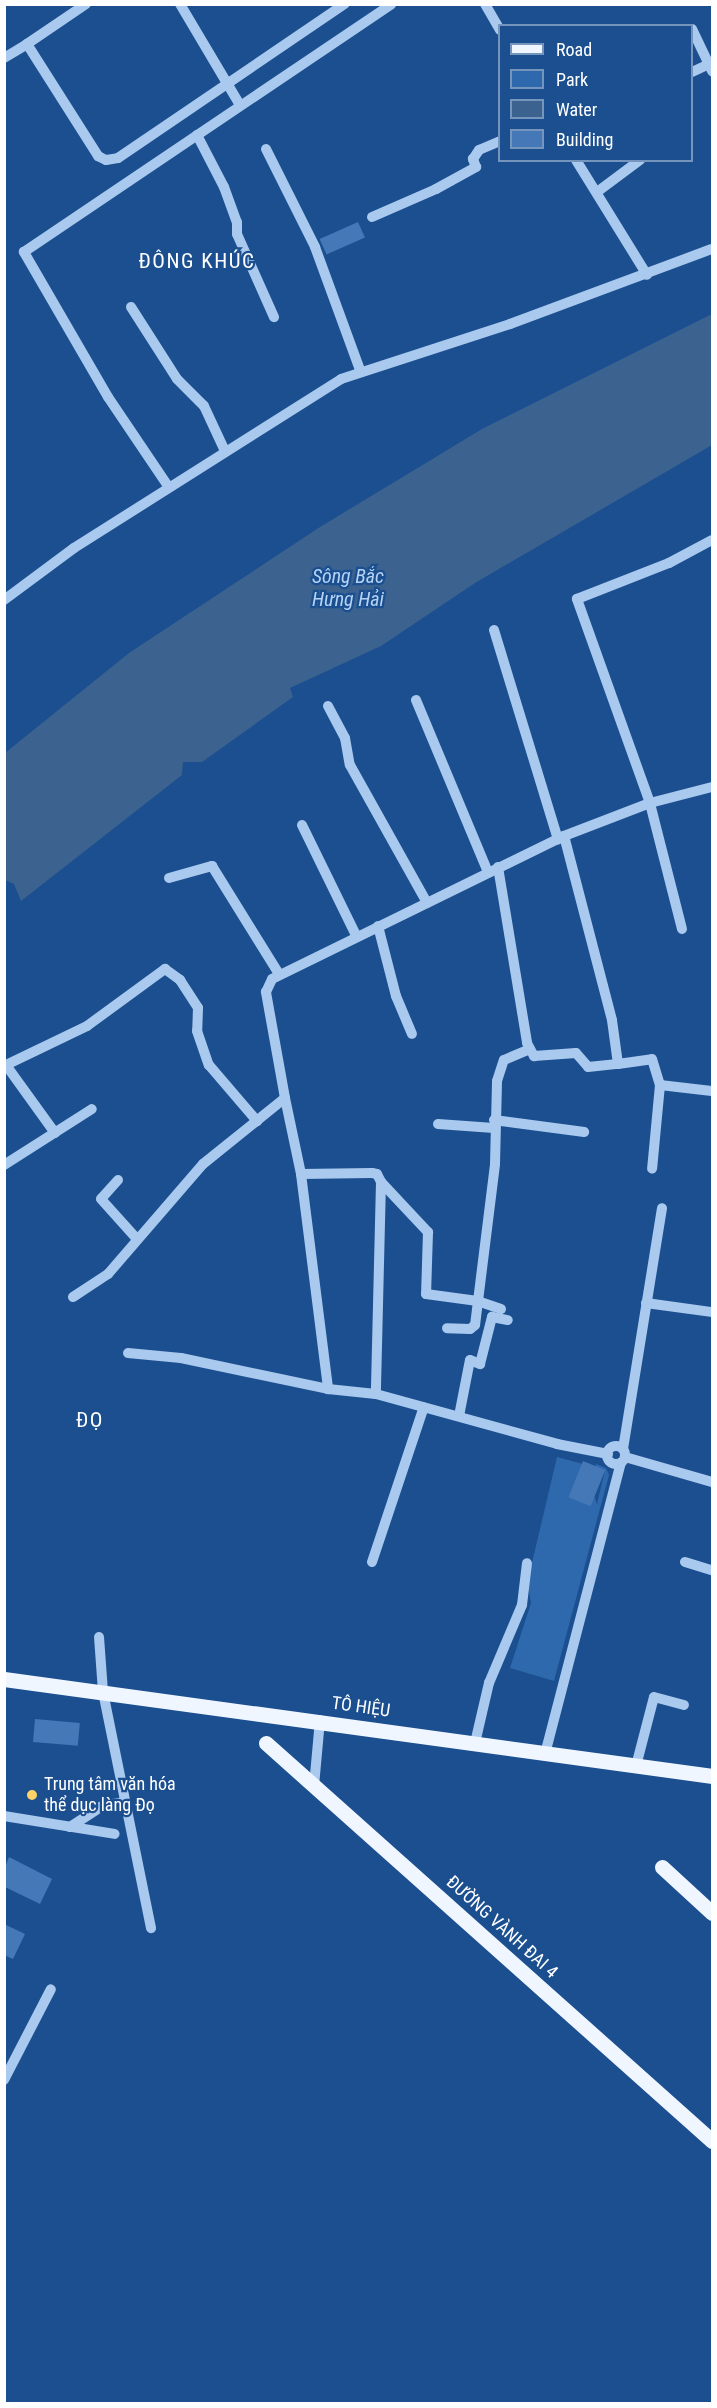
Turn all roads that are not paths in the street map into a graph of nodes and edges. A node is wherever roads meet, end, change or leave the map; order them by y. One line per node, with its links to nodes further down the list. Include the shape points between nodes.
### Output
1 (86, 4): 8 (street)
2 (180, 4): 12 (street, via 213,56)
3 (345, 4): 12 (street)
4 (391, 4): 13 (street)
5 (485, 4): 6 (street)
6 (498, 27)
7 (693, 33): 10 (street)
8 (27, 44): 9 (street); 12 (street, via 98,156 106,160 118,158)
9 (4, 58)
10 (711, 67): 11 (street)
11 (693, 72)
12 (225, 85): 13 (street)
13 (240, 105): 14 (street)
14 (197, 135): 24 (street, via 224,187 237,222 237,234); 27 (street, via 24,252 108,397)
15 (498, 142): 20 (street, via 479,150 473,159 476,167)
16 (266, 149): 25 (street, via 315,247)
17 (577, 162): 19 (street)
18 (637, 162): 19 (street)
19 (597, 192): 22 (street)
20 (372, 217)
21 (712, 249): 22 (street)
22 (647, 275): 25 (street, via 510,324)
23 (131, 307): 26 (street, via 177,379 204,406)
24 (274, 317)
25 (360, 370): 26 (street, via 291,407)
26 (225, 451): 27 (street)
27 (168, 486): 29 (street)
28 (712, 540): 34 (street, via 669,563 577,599)
29 (4, 600)
30 (494, 630): 36 (street)
31 (416, 700): 37 (street)
32 (328, 706): 39 (street, via 345,738 350,765)
33 (711, 790): 34 (street)
34 (650, 803): 36 (street); 41 (street)
35 (302, 825): 42 (street)
36 (561, 837): 37 (street); 47 (street, via 612,1020)
37 (493, 869): 39 (street); 45 (street)
38 (169, 878): 43 (street, via 212,866)
39 (427, 903): 40 (street)
40 (378, 926): 42 (street); 44 (street, via 396,996)
41 (682, 929)
42 (356, 935): 43 (street)
43 (279, 974): 50 (street, via 266,992)
44 (412, 1034)
45 (531, 1049): 47 (street, via 534,1056 576,1053 588,1067); 54 (street, via 504,1060 497,1081)
46 (5, 1064): 52 (street, via 87,1026 165,969 172,970 198,1008 197,1031 209,1065); 56 (street)
47 (618, 1064): 48 (street, via 652,1059)
48 (660, 1085): 49 (street); 58 (street)
49 (712, 1091)
50 (285, 1098): 52 (street); 59 (street)
51 (92, 1109): 56 (street)
52 (257, 1121): 63 (street, via 203,1164)
53 (438, 1124): 54 (street)
54 (494, 1124): 55 (street); 65 (street, via 495,1164)
55 (584, 1132)
56 (55, 1133): 57 (street)
57 (4, 1165)
58 (652, 1168)
59 (301, 1174): 61 (street, via 372,1173); 72 (street)
60 (118, 1180): 63 (street, via 101,1199)
61 (381, 1182): 65 (street, via 428,1232 426,1294); 75 (street)
62 (662, 1208): 66 (street)
63 (136, 1238): 64 (street, via 108,1274)
64 (73, 1297)
65 (478, 1301): 67 (street); 70 (street, via 475,1324 470,1329)
66 (646, 1304): 68 (street); 78 (street)
67 (501, 1309)
68 (712, 1312)
69 (508, 1320): 77 (street, via 492,1317 480,1364 470,1360)
70 (447, 1328)
71 (128, 1353): 73 (street, via 181,1358)
72 (327, 1370): 73 (street); 74 (street)
73 (328, 1389): 74 (street)
74 (348, 1390): 75 (street)
75 (376, 1394): 76 (street)
76 (424, 1407): 77 (street); 80 (street)
77 (459, 1416): 78 (street, via 608,1454 613,1447)
78 (623, 1457): 79 (street); 91 (street)
79 (712, 1482)
80 (372, 1562)
81 (685, 1562): 83 (street)
82 (527, 1563): 90 (street, via 522,1605 489,1683)
83 (712, 1570)
84 (99, 1637): 86 (street)
85 (4, 1678): 86 (main road, TÔ HIỆU)
86 (103, 1692): 88 (main road, TÔ HIỆU); 95 (street)
87 (684, 1705): 92 (street, via 654,1696)
88 (320, 1720): 90 (main road, TÔ HIỆU); 94 (street)
89 (266, 1743): 94 (main road, ĐƯỜNG VÀNH ĐAI 4)
90 (475, 1743): 91 (main road, TÔ HIỆU)
91 (545, 1754): 92 (main road, TÔ HIỆU)
92 (636, 1766): 93 (main road, TÔ HIỆU)
93 (712, 1776)
94 (314, 1786): 104 (main road, ĐƯỜNG VÀNH ĐAI 4)
95 (124, 1802): 97 (street, via 102,1806); 101 (street)
96 (5, 1817): 97 (street)
97 (70, 1827): 98 (street)
98 (115, 1834)
99 (662, 1867): 100 (main road)
100 (712, 1913)
101 (151, 1928)
102 (51, 1989): 103 (street)
103 (4, 2080)
104 (712, 2140)

